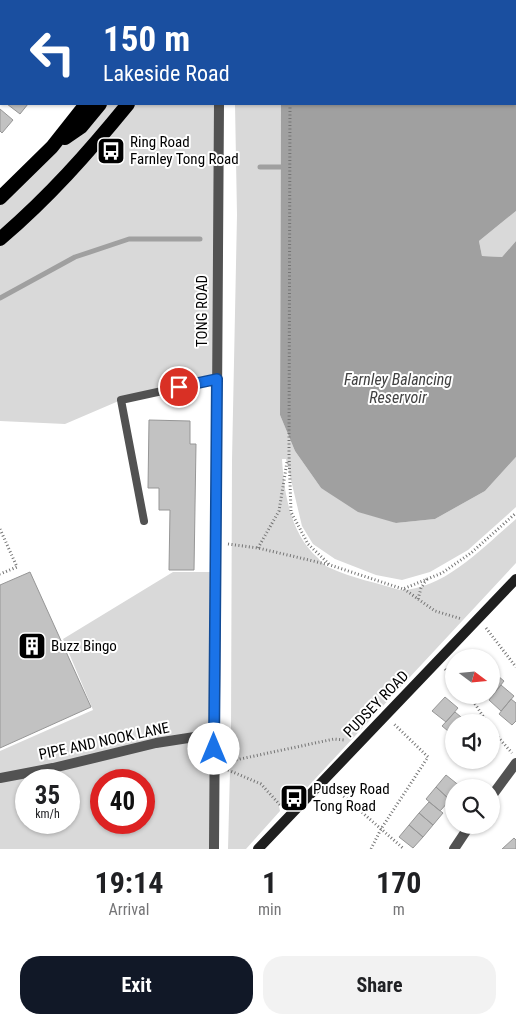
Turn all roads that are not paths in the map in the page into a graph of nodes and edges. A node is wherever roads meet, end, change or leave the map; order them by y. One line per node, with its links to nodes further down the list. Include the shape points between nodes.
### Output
1 (85, 105): 5 (highway)
2 (99, 105): 5 (highway, via 81,127)
3 (127, 105): 7 (highway, via 86,156)
4 (217, 106): 8 (street, TONG ROAD)
5 (52, 147): 6 (highway)
6 (0, 198)
7 (0, 239)
8 (217, 379): 9 (lane, via 122,400); 11 (street, TONG ROAD)
9 (144, 522)
10 (516, 579): 17 (main road, PUDSEY ROAD)
11 (214, 734): 13 (street, PIPE AND NOOK LANE, via 156,743); 16 (street, TONG ROAD)
12 (516, 763): 14 (street)
13 (0, 778)
14 (500, 784)
15 (464, 834): 18 (street)
16 (214, 849)
17 (258, 849)
18 (454, 849)

